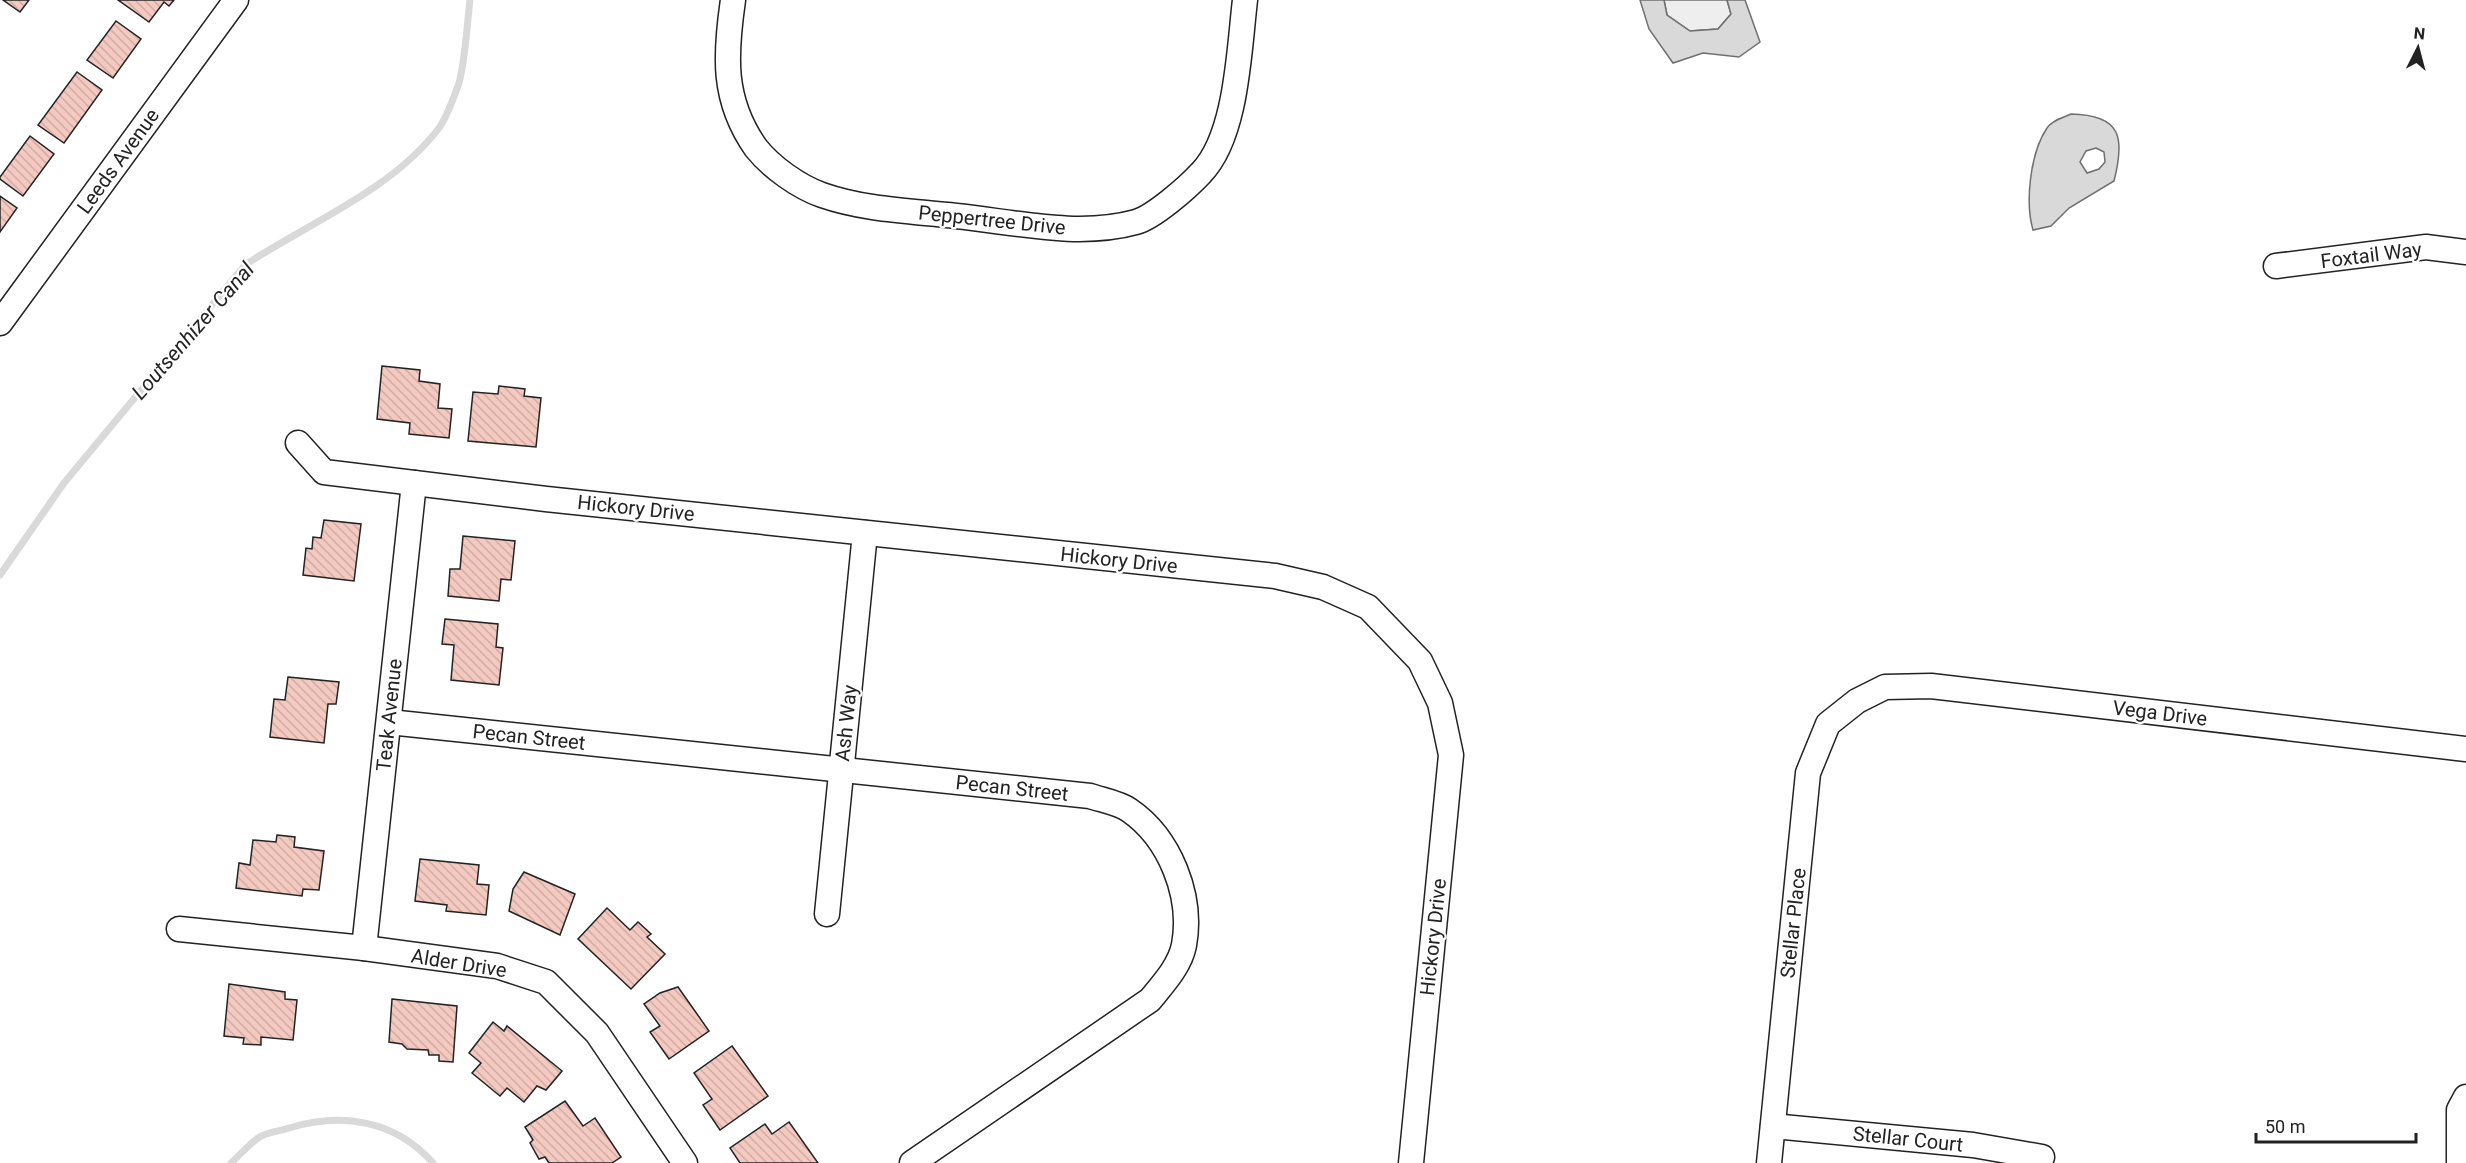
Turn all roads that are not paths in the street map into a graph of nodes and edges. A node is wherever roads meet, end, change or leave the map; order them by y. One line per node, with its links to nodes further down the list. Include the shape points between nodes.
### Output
1 (236, 0): 6 (street, Leeds Avenue)
2 (733, 0): 3 (street, Peppertree Drive, via 726,48 736,112 757,149 793,181 859,205 1086,230 1139,221 1203,172 1225,134)
3 (1245, 0)
4 (2466, 252): 5 (street, Foxtail Way, via 2426,247)
5 (2276, 266)
6 (0, 323)
7 (298, 443): 8 (street, Hickory Drive, via 324,472)
8 (414, 483): 9 (street, Hickory Drive); 11 (street, Teak Avenue)
9 (865, 532): 13 (street, Ash Way); 22 (street, Hickory Drive, via 1263,575 1323,587 1368,607 1420,661 1440,703 1451,755)
10 (1857, 701): 12 (street, Vega Drive, via 1885,687 1931,686); 18 (street, Stellar Place, via 1828,724 1808,772)
11 (389, 722): 13 (street, Pecan Street); 16 (street, Teak Avenue)
12 (2466, 749)
13 (842, 770): 14 (street, Ash Way); 21 (street, Pecan Street, via 1090,796 1128,809 1153,831 1180,877 1184,946 1170,976 1150,999)
14 (827, 914)
15 (179, 929): 16 (street, Alder Drive)
16 (364, 948): 20 (street, Alder Drive, via 497,966 546,982 597,1033)
17 (2466, 1097): 24 (street, via 2459,1110)
18 (1773, 1126): 19 (street, Stellar Court, via 1974,1145); 23 (street, Stellar Place)
19 (2042, 1158)
20 (685, 1163)
21 (912, 1163)
22 (1411, 1163)
23 (1768, 1163)
24 (2459, 1163)

